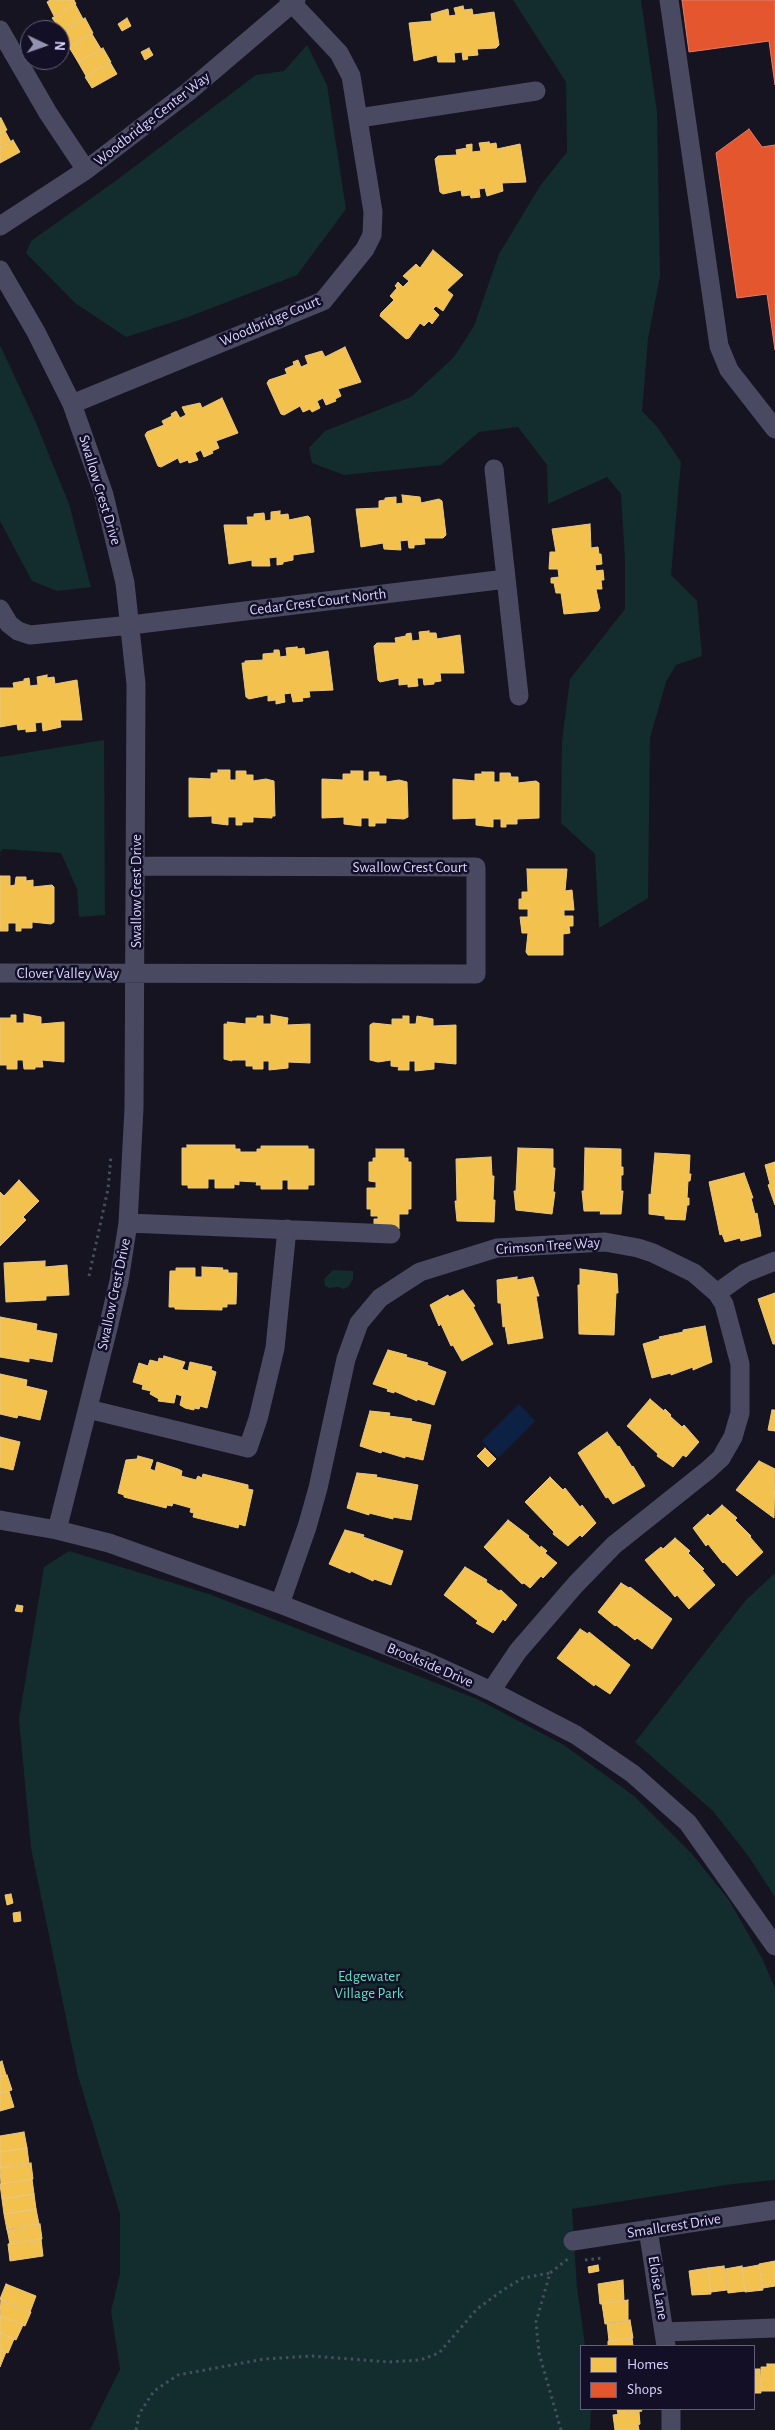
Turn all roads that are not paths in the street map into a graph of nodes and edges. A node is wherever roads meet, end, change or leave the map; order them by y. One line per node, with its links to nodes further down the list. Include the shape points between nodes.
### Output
1 (669, 0): 10 (street, via 720,346 729,370)
2 (292, 1): 5 (street, Woodbridge Court, via 339,53 351,76); 6 (street, Woodbridge Center Way, via 188,92)
3 (0, 30): 6 (street, via 48,113)
4 (536, 91): 5 (street)
5 (359, 118): 9 (street, Woodbridge Court, via 373,212 372,235 365,249 323,301)
6 (86, 170): 7 (street, Woodbridge Center Way)
7 (0, 226)
8 (0, 270): 9 (street, Swallow Crest Drive)
9 (72, 404): 14 (street, Swallow Crest Drive, via 104,495)
10 (775, 429)
11 (494, 470): 12 (street)
12 (506, 579): 14 (street, Cedar Crest Court North); 15 (street)
13 (0, 609): 14 (street, Cedar Crest Court North, via 9,624 30,635)
14 (131, 625): 16 (street, Swallow Crest Drive, via 136,693)
15 (519, 696)
16 (137, 866): 18 (street, Swallow Crest Drive); 18 (street, Swallow Crest Court, via 476,867 476,974)
17 (0, 973): 18 (street, Clover Valley Way)
18 (136, 973): 19 (street, Swallow Crest Drive, via 134,1151)
19 (128, 1223): 20 (street); 24 (street, Swallow Crest Drive, via 119,1281)
20 (287, 1229): 21 (street); 24 (street, via 276,1348 248,1448)
21 (391, 1234)
22 (775, 1261): 23 (street, via 745,1273)
23 (717, 1293): 27 (street, Crimson Tree Way, via 694,1273 653,1253 605,1242 497,1248 420,1272 386,1294 359,1323 346,1359 318,1488); 28 (street, Crimson Tree Way, via 724,1304 740,1364 740,1413 733,1437 721,1458 614,1545 518,1651)
24 (88, 1409): 26 (street, Swallow Crest Drive)
25 (0, 1520): 26 (street, Brookside Drive)
26 (58, 1530): 27 (street, Brookside Drive, via 109,1544)
27 (280, 1604): 28 (street, Brookside Drive)
28 (492, 1691): 29 (street, Brookside Drive, via 576,1735 634,1774 688,1823)
29 (775, 1946)
30 (775, 2210): 31 (street, Smallcrest Drive)
31 (648, 2230): 32 (street, Smallcrest Drive); 34 (street, Eloise Lane)
32 (573, 2241)
33 (775, 2328): 34 (street)
34 (665, 2339)
35 (671, 2410): 36 (street)
36 (671, 2430)

